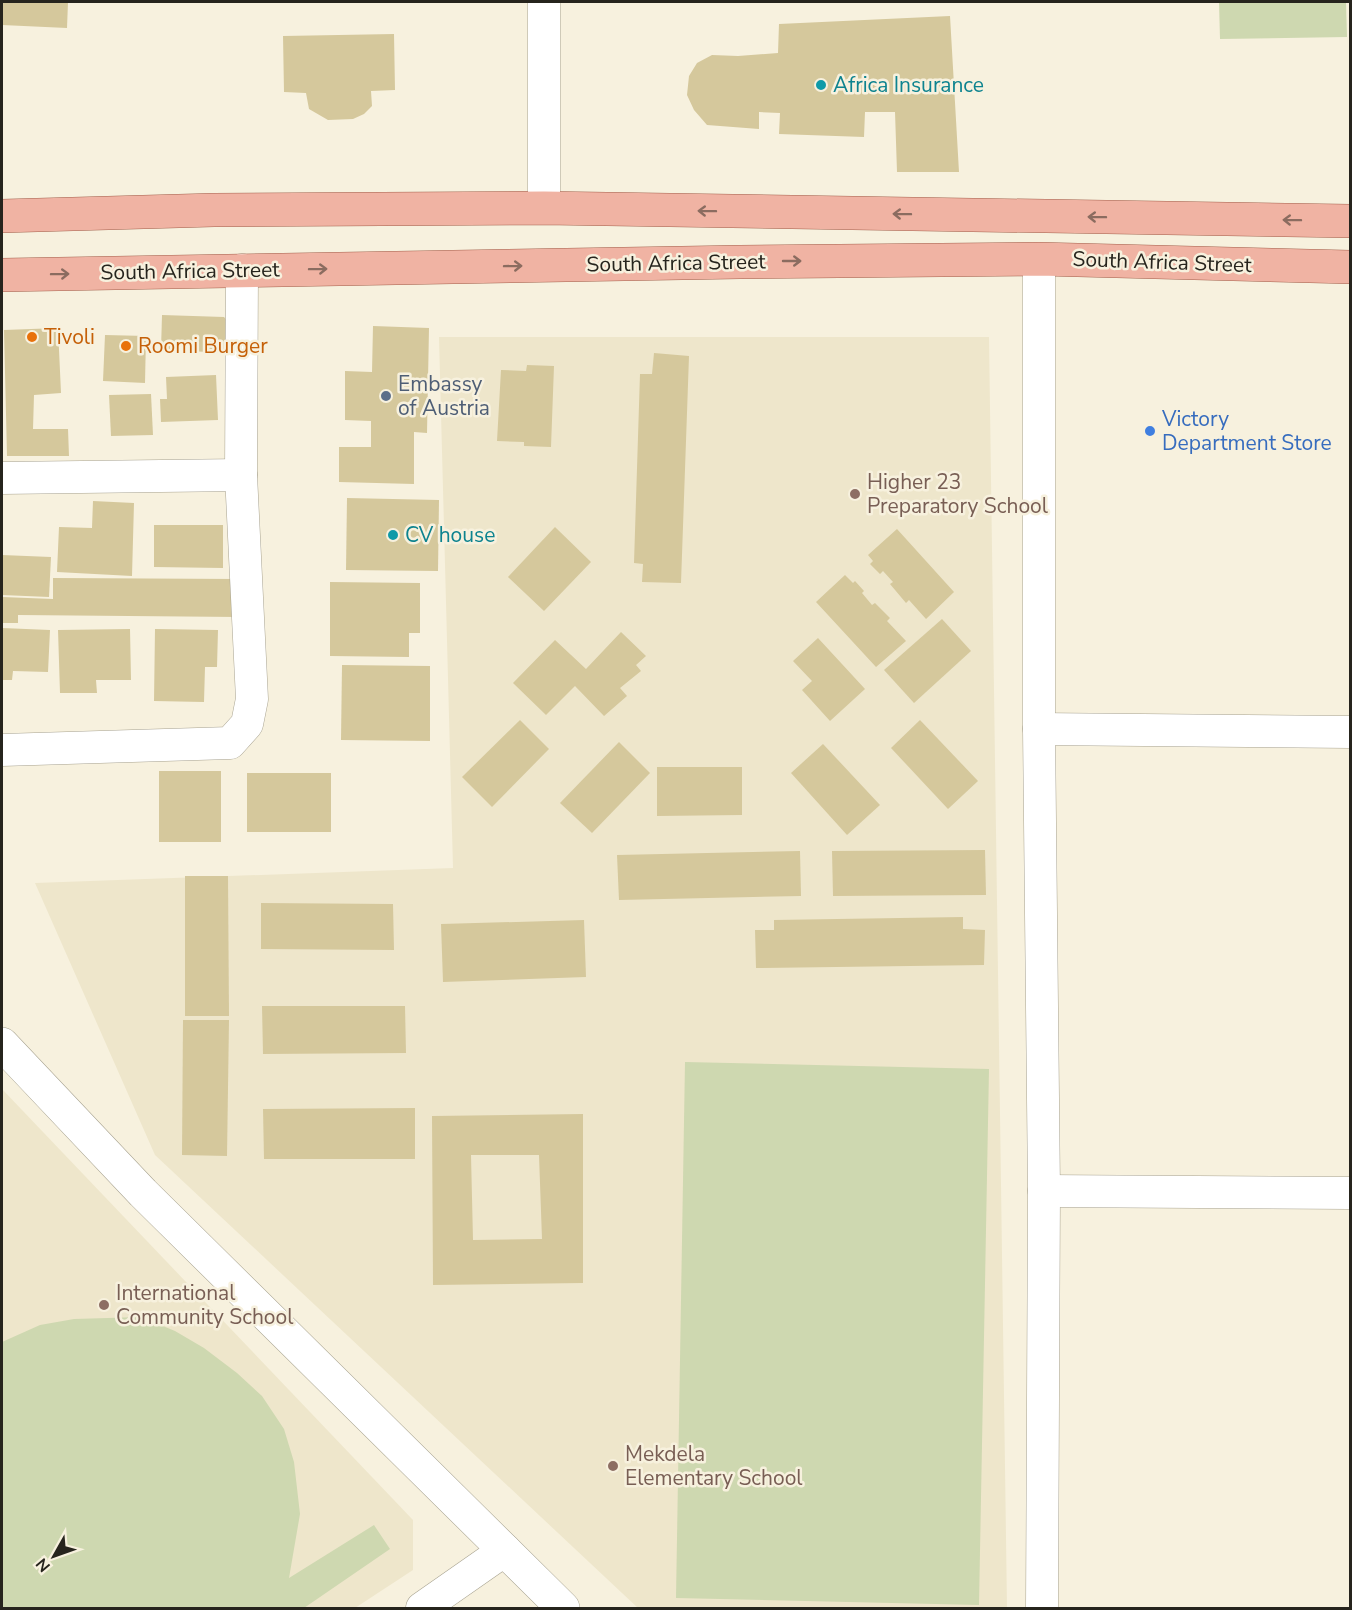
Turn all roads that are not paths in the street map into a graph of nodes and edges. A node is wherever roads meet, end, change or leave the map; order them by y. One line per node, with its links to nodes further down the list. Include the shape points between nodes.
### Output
1 (544, 2): 2 (street)
2 (544, 208): 3 (main road, South Africa Street); 4 (main road, South Africa Street, one-way to 2)
3 (2, 216)
4 (1350, 221)
5 (1039, 259): 6 (main road, South Africa Street); 7 (main road, South Africa Street, one-way to 5); 11 (street)
6 (1350, 267)
7 (242, 270): 8 (main road, South Africa Street, one-way to 7); 9 (street)
8 (2, 275)
9 (241, 475): 10 (street); 13 (street, via 252,699 247,724 230,743)
10 (2, 478)
11 (1039, 729): 12 (street); 15 (street)
12 (1350, 732)
13 (2, 750)
14 (2, 1044): 17 (street, via 143,1193)
15 (1044, 1191): 16 (street); 20 (street)
16 (1350, 1193)
17 (505, 1550): 18 (street); 19 (street)
18 (422, 1608)
19 (563, 1608)
20 (1042, 1608)

